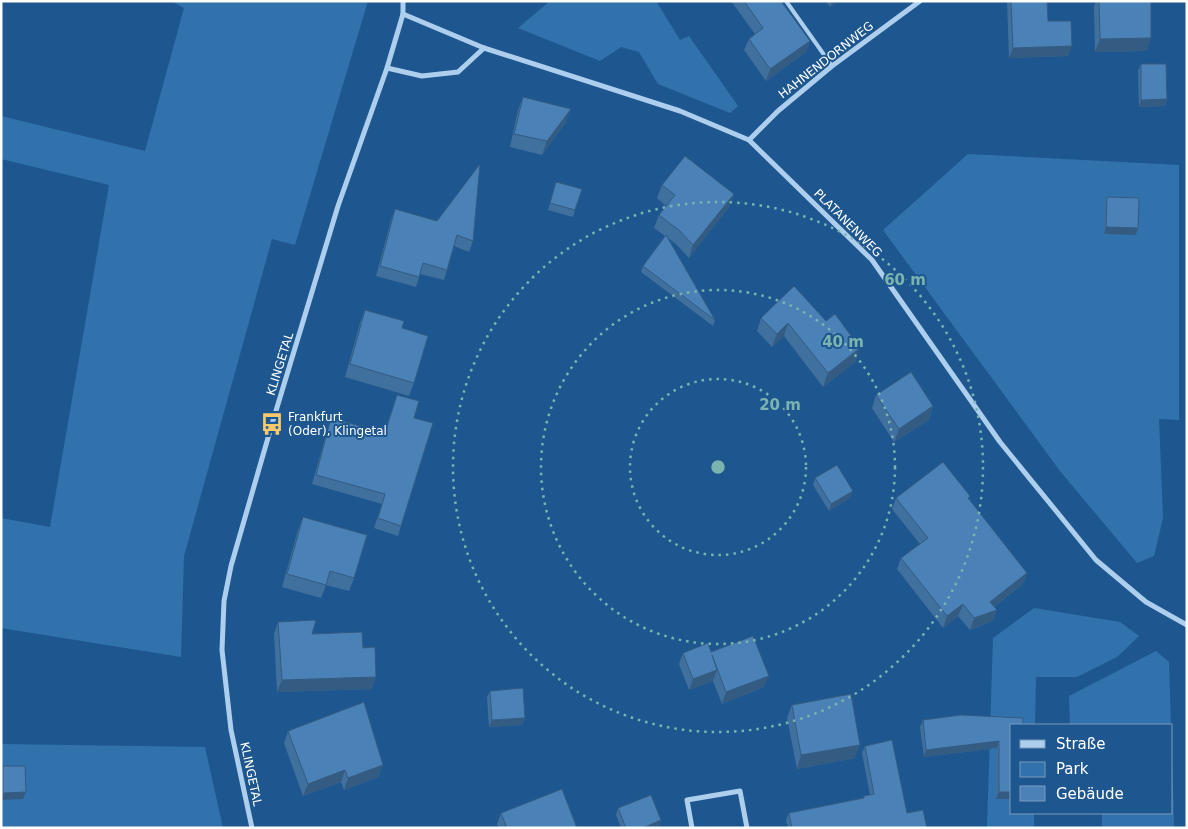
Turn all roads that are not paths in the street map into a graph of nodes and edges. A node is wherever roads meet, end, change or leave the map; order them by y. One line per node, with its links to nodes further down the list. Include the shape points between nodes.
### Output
1 (403, 1): 4 (street, KLINGETAL)
2 (786, 1): 6 (lane)
3 (920, 1): 6 (street, HAHNENDORNWEG)
4 (403, 14): 5 (street, PLATANENWEG); 7 (street, KLINGETAL)
5 (484, 48): 7 (street, via 458,72 422,76); 8 (street, PLATANENWEG, via 680,111)
6 (832, 66): 8 (street, HAHNENDORNWEG, via 778,111)
7 (387, 68): 10 (street, KLINGETAL, via 338,206 231,566 224,601 222,650 231,730)
8 (750, 140): 9 (street, PLATANENWEG, via 872,260 1000,442 1096,560 1146,602)
9 (1187, 625)
10 (252, 828)
11 (692, 828): 12 (street, via 687,800 740,791)
12 (747, 828)

